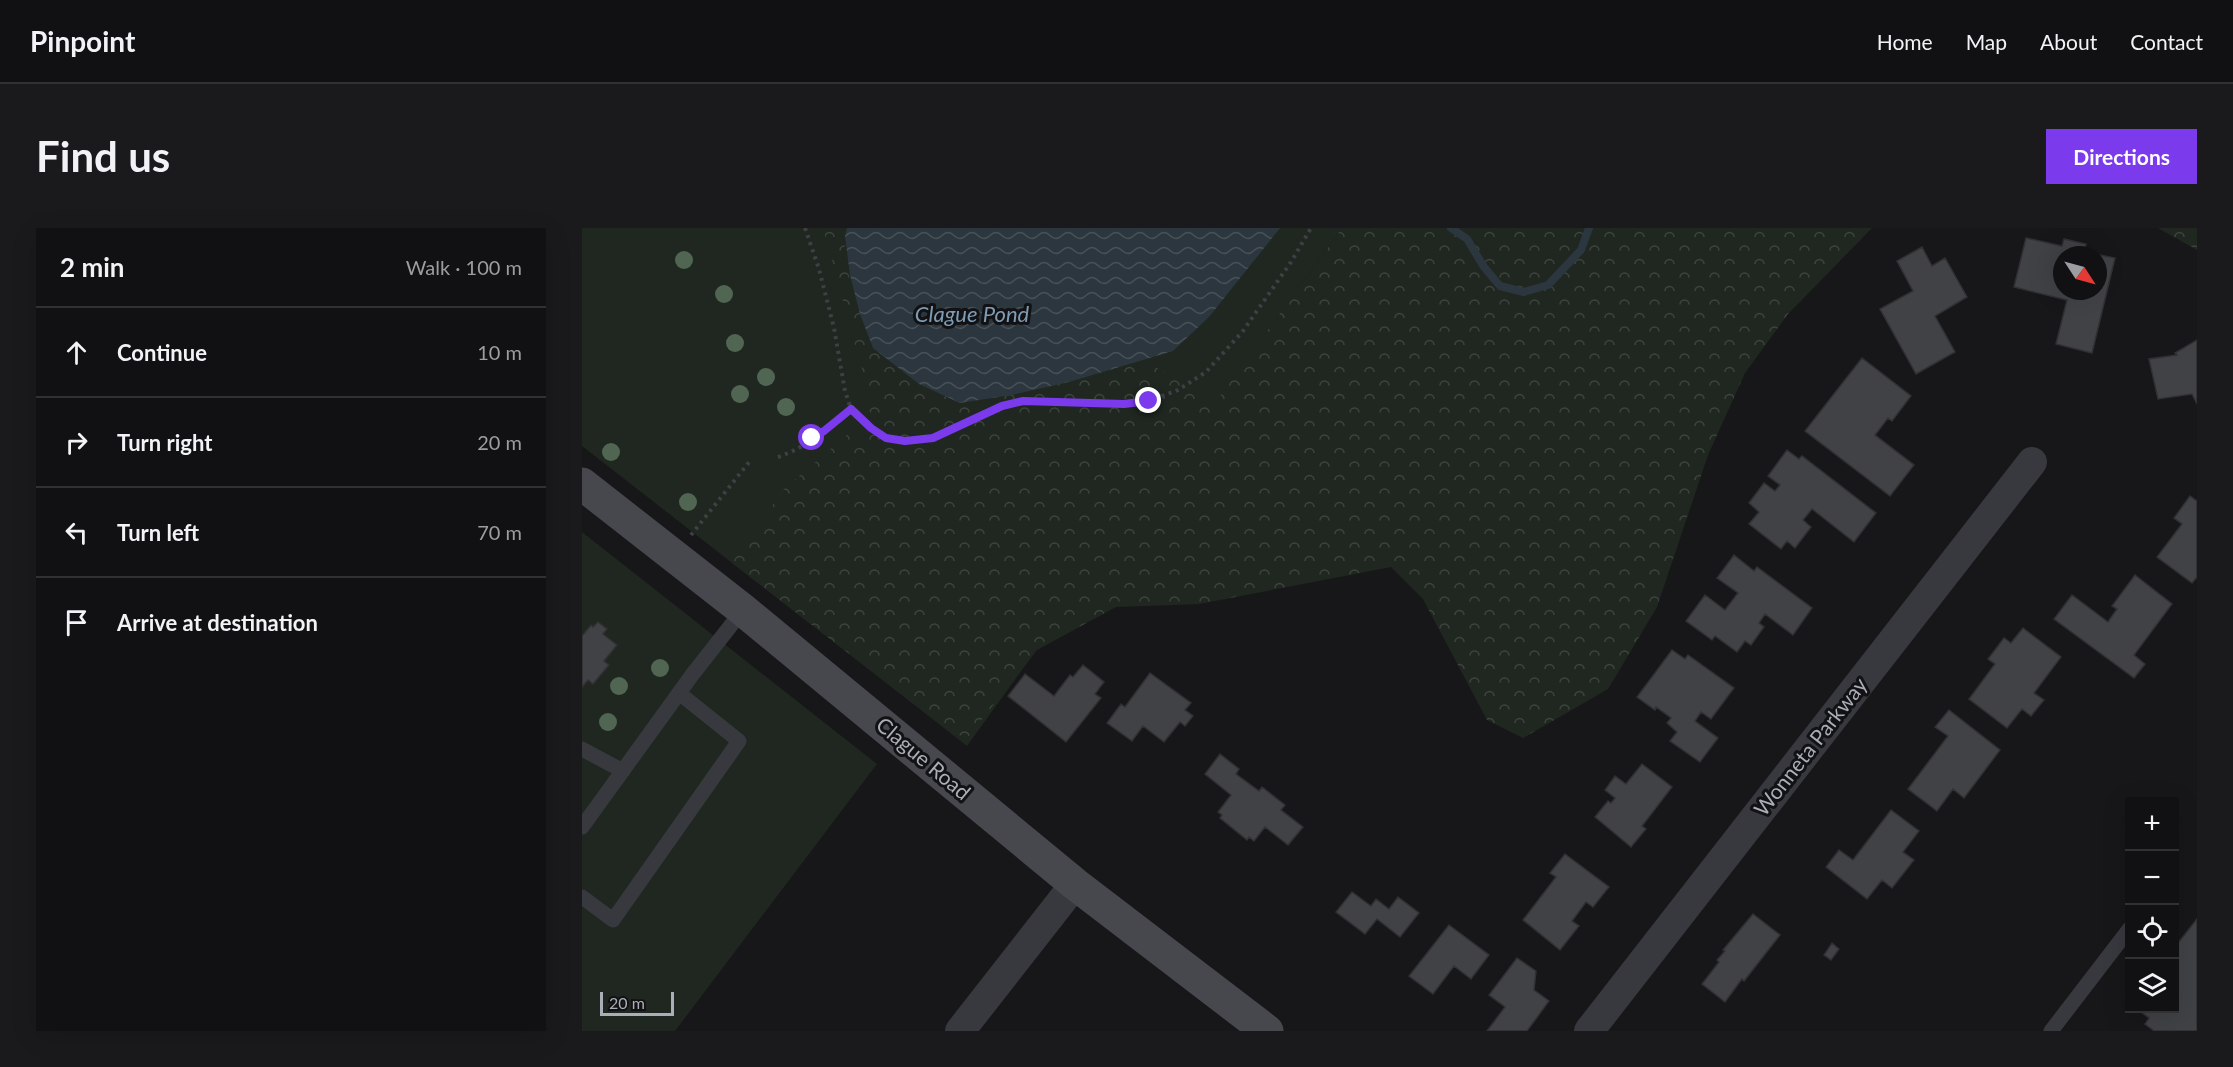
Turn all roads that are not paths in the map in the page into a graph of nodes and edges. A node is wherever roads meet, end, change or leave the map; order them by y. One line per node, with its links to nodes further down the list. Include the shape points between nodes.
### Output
1 (2032, 462): 13 (street, Wonneta Parkway)
2 (582, 484): 3 (main road, Clague Road)
3 (743, 610): 4 (lane); 8 (main road, Clague Road)
4 (679, 693): 6 (lane); 9 (lane, via 739,741 613,920)
5 (582, 749): 6 (lane)
6 (623, 771): 7 (lane)
7 (582, 827)
8 (1075, 884): 11 (street); 12 (main road, Clague Road)
9 (582, 897)
10 (2125, 935): 14 (lane)
11 (960, 1031)
12 (1267, 1031)
13 (1589, 1031)
14 (2051, 1031)

